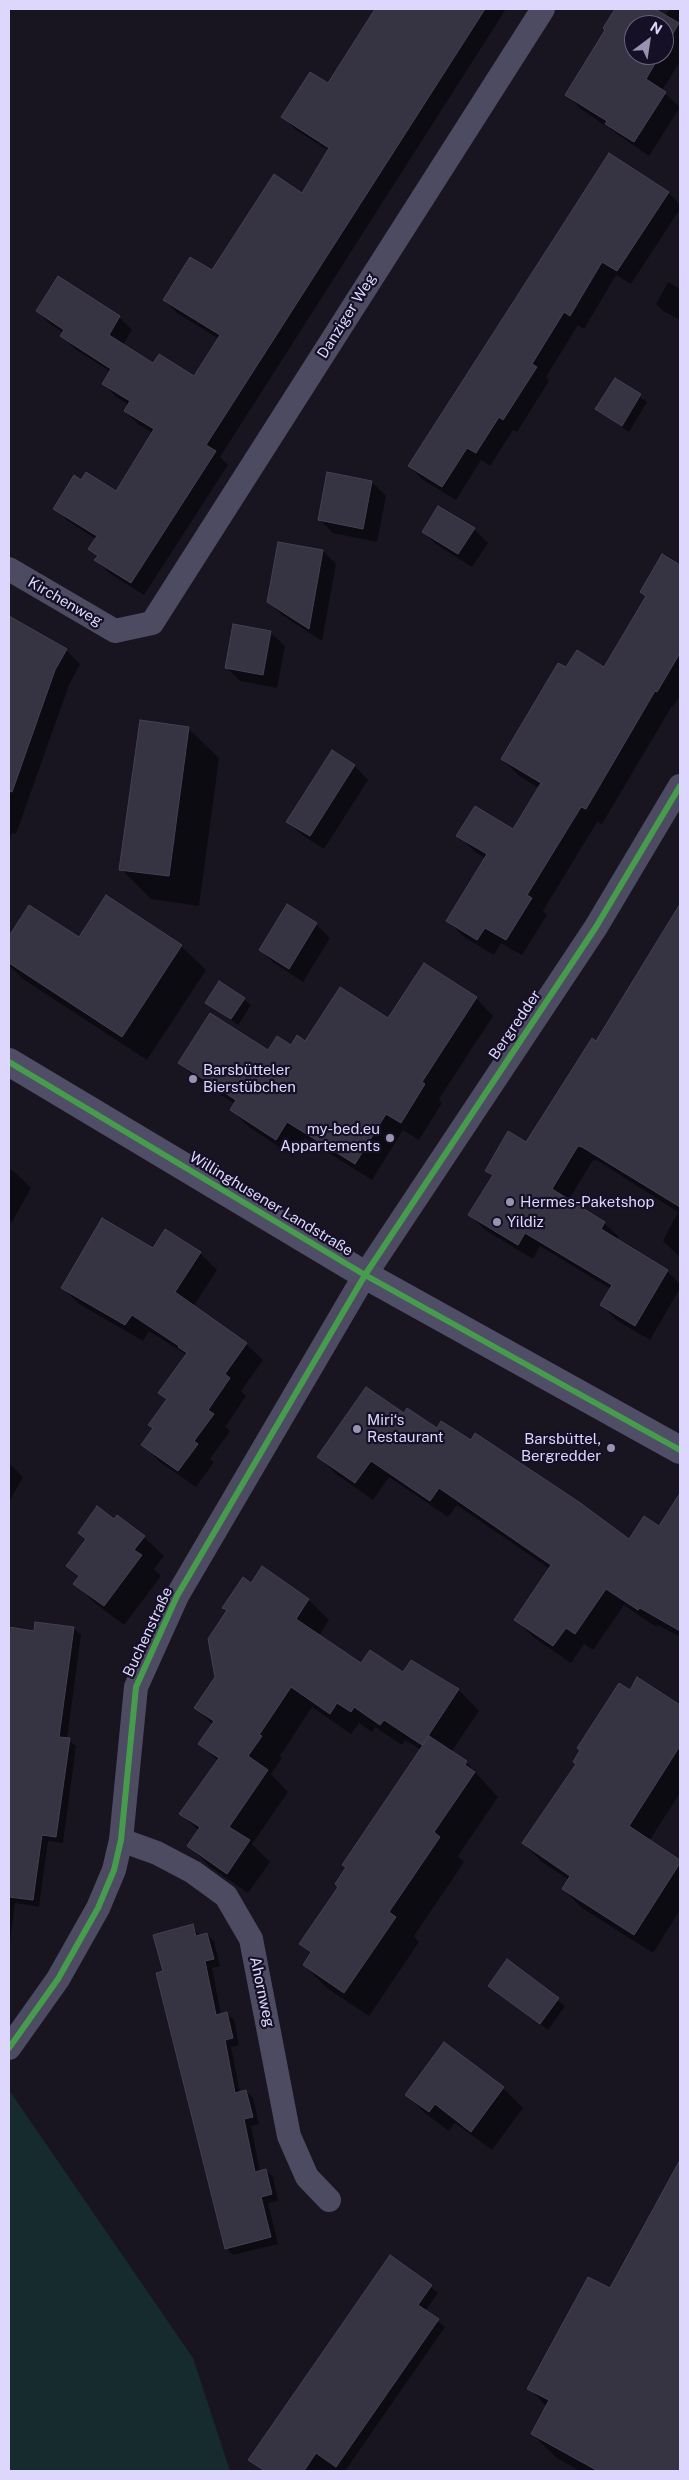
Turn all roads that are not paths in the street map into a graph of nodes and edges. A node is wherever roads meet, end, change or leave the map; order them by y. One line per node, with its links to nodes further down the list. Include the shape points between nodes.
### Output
1 (543, 9): 3 (street, Danziger Weg)
2 (9, 569): 3 (street, Kirchenweg, via 115,631)
3 (152, 623)
4 (680, 786): 6 (street, Bergredder, via 596,927)
5 (11, 1067): 6 (street, Willinghusener Landstraße)
6 (365, 1275): 7 (street, Willinghusener Landstraße); 8 (street, Buchenstraße, via 177,1596 136,1687)
7 (680, 1450)
8 (121, 1840): 9 (street, Buchenstraße, via 114,1870 98,1908 58,1978); 10 (street, Ahornweg, via 157,1853 193,1872 226,1896 250,1939 289,2136 307,2177)
9 (9, 2048)
10 (329, 2200)

